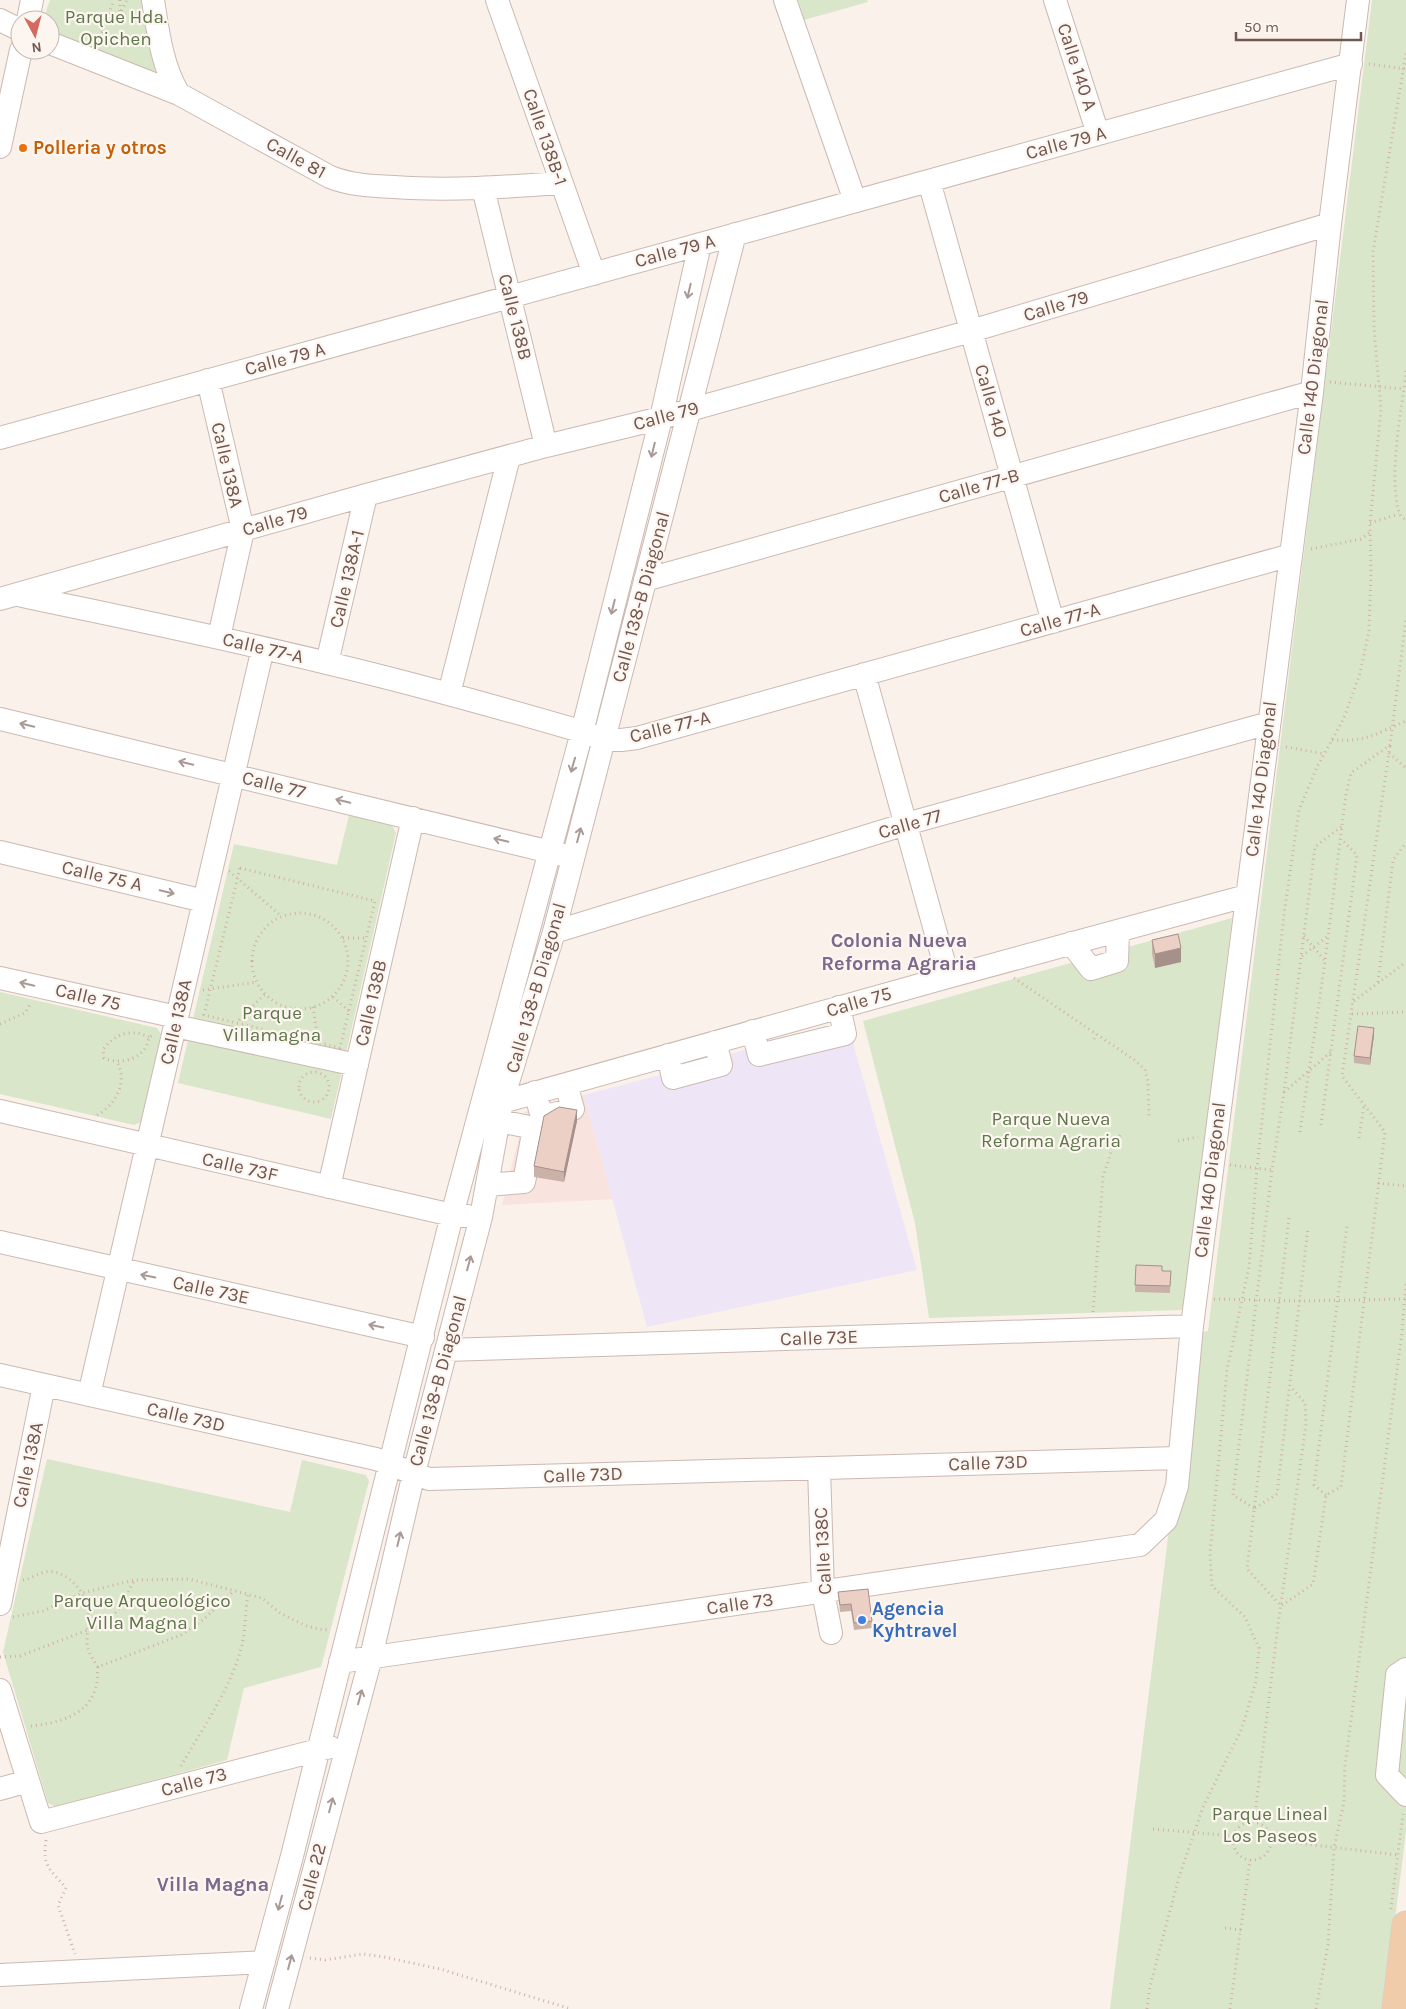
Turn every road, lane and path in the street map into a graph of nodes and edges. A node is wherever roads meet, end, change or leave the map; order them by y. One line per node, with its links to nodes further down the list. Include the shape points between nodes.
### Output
1 (114, 0): 9 (path)
2 (120, 0): 3 (path, via 120,15)
3 (127, 0)
4 (153, 0): 14 (street, via 165,62)
5 (497, 0): 18 (street, Calle 138B-1)
6 (785, 0): 20 (street)
7 (1055, 0): 15 (street, Calle 140 A)
8 (1358, 0): 13 (street, Calle 140 Diagonal)
9 (98, 43)
10 (60, 47): 14 (street, Calle 81)
11 (1406, 53): 30 (path, via 1373,252)
12 (19, 60): 16 (street)
13 (1351, 64): 15 (street, Calle 79 A); 21 (street, Calle 140 Diagonal)
14 (179, 94): 19 (street, Calle 81, via 343,182 407,188)
15 (1098, 134): 17 (street, Calle 79 A)
16 (0, 146)
17 (928, 181): 20 (street, Calle 79 A); 26 (street, Calle 140)
18 (561, 183): 19 (street, Calle 81); 24 (street, Calle 138B-1)
19 (483, 188): 25 (street, Calle 138B)
20 (855, 201): 22 (street, Calle 79 A)
21 (1330, 224): 26 (street, Calle 79); 29 (street, Calle 140 Diagonal)
22 (735, 234): 23 (street, Calle 79 A); 32 (street, Calle 138-B Diagonal)
23 (700, 244): 24 (street, Calle 79 A); 33 (street, Calle 138-B Diagonal, one-way to 33)
24 (594, 274): 25 (street, Calle 79 A)
25 (510, 296): 28 (street, Calle 79 A); 35 (street, Calle 138B)
26 (971, 331): 32 (street, Calle 79); 37 (street, Calle 140)
27 (1406, 371): 31 (path)
28 (208, 380): 34 (street, Calle 79 A); 42 (street, Calle 138A)
29 (1320, 387): 30 (path); 37 (street, Calle 77-B); 44 (street, Calle 140 Diagonal)
30 (1379, 387): 31 (path); 41 (path, via 1382,410)
31 (1404, 390): 39 (path, via 1395,464)
32 (691, 409): 33 (street, Calle 79); 45 (street, Calle 138-B Diagonal)
33 (661, 418): 35 (street, Calle 79); 58 (street, Calle 138-B Diagonal, one-way to 58)
34 (0, 438)
35 (546, 446): 36 (street, Calle 79)
36 (509, 457): 38 (street, Calle 79); 53 (street)
37 (1012, 477): 45 (street, Calle 77-B); 48 (street, Calle 140)
38 (366, 495): 42 (street, Calle 79); 51 (street, Calle 138A-1)
39 (1399, 514): 40 (path); 41 (path)
40 (1406, 520)
41 (1370, 523): 43 (path)
42 (243, 530): 46 (street, Calle 79); 49 (street, Calle 138A)
43 (1370, 533): 44 (path, via 1343,544); 60 (path, via 1369,631 1360,673 1344,718)
44 (1299, 552): 48 (street, Calle 77-A); 56 (street, Calle 140 Diagonal)
45 (645, 580): 59 (street, Calle 138-B Diagonal)
46 (7, 597): 49 (street, Calle 77-A)
47 (1406, 619): 57 (path)
48 (1053, 622): 52 (street, Calle 77-A)
49 (219, 637): 50 (street, Calle 77-A)
50 (262, 648): 51 (street, Calle 77-A); 66 (street, Calle 138A)
51 (327, 663): 53 (street, Calle 77-A)
52 (864, 674): 59 (street, Calle 77-A, via 638,738); 68 (street)
53 (449, 694): 58 (street, Calle 77-A)
54 (0, 719): 66 (street, Calle 77, one-way to 54)
55 (1406, 721): 57 (path)
56 (1269, 724): 68 (street, Calle 77); 77 (street, Calle 140 Diagonal)
57 (1392, 727): 60 (path, via 1368,738); 61 (path)
58 (582, 732): 59 (street, Calle 77-A); 73 (street, Calle 138-B Diagonal, one-way to 73)
59 (604, 738): 74 (street, Calle 138-B Diagonal, one-way to 59)
60 (1332, 740): 64 (path)
61 (1390, 745): 63 (path); 69 (path, via 1351,773)
62 (1285, 747): 64 (path)
63 (1389, 753): 65 (path); 100 (path)
64 (1324, 754): 130 (path, via 1299,810 1284,914)
65 (1406, 768)
66 (233, 774): 67 (street, Calle 77, one-way to 66); 78 (street, Calle 138A)
67 (413, 818): 73 (street, Calle 77, one-way to 67); 113 (street, Calle 138B)
68 (906, 824): 80 (street, Calle 77); 90 (street)
69 (1342, 826): 70 (path); 82 (path, via 1315,847)
70 (1341, 838): 81 (path); 111 (path, via 1357,855)
71 (1406, 843): 94 (path, via 1393,860)
72 (0, 852): 78 (street, Calle 75 A, one-way to 78)
73 (549, 852): 74 (street, Calle 77); 136 (street, Calle 138-B Diagonal)
74 (573, 858): 80 (street, Calle 138-B Diagonal)
75 (225, 868): 76 (path)
76 (237, 878): 79 (path); 84 (path, via 240,868 375,901); 95 (path)
77 (1246, 896): 90 (street, Calle 75); 129 (street, Calle 140 Diagonal)
78 (204, 900): 106 (street, Calle 138A)
79 (282, 916): 83 (path, via 308,913 322,918 335,926); 93 (path, via 263,929 254,943 251,959)
80 (554, 932): 119 (street, Calle 138-B Diagonal)
81 (1328, 935): 86 (path); 88 (path)
82 (1304, 936): 86 (path); 87 (path)
83 (343, 938): 84 (path); 98 (path, via 349,954 348,970)
84 (367, 938): 85 (path); 101 (path)
85 (375, 938)
86 (1313, 947): 87 (path); 88 (path)
87 (1302, 956): 116 (path)
88 (1325, 962): 114 (path)
89 (1406, 962): 94 (path)
90 (948, 977): 119 (street, Calle 75, via 536,1092)
91 (1011, 977): 108 (path)
92 (0, 978): 106 (street, Calle 75, one-way to 92)
93 (257, 982): 95 (path); 97 (path)
94 (1378, 982): 100 (path)
95 (211, 989): 96 (path); 107 (path, via 204,1016)
96 (197, 991)
97 (265, 994): 98 (path, via 273,1002 305,1010); 107 (path)
98 (333, 997): 101 (path)
99 (32, 998): 105 (path, via 25,1013)
100 (1354, 1002): 103 (path)
101 (349, 1012): 104 (path); 107 (path, via 340,1048)
102 (1406, 1012): 103 (path)
103 (1352, 1014): 117 (path, via 1342,1076)
104 (353, 1015)
105 (0, 1024)
106 (171, 1025): 107 (street, Calle 75); 109 (path); 128 (street, Calle 138A)
107 (230, 1030): 113 (street, Calle 75)
108 (1096, 1034): 110 (path); 121 (path, via 1145,1070)
109 (149, 1037): 112 (path, via 144,1052); 112 (path, via 131,1033 109,1040 103,1050 104,1058)
110 (1094, 1038)
111 (1331, 1052): 114 (path); 122 (path)
112 (117, 1062): 120 (path, via 121,1077 117,1096 107,1109)
113 (356, 1065): 135 (street, Calle 138B)
114 (1308, 1071): 116 (path); 123 (path)
115 (305, 1074): 115 (path, via 315,1072 324,1076 329,1084 324,1097 316,1101 303,1097 299,1082)
116 (1284, 1092): 131 (path)
117 (1364, 1104): 126 (path); 132 (path, via 1385,1132)
118 (0, 1111): 128 (street, Calle 73F)
119 (500, 1111): 133 (street, Calle 138-B Diagonal); 133 (street, via 534,1128 524,1182)
120 (91, 1117)
121 (1149, 1117)
122 (1321, 1125)
123 (1300, 1132)
124 (1121, 1134): 152 (path, via 1113,1146 1103,1177)
125 (1201, 1136): 127 (path)
126 (1359, 1138)
127 (1178, 1142)
128 (147, 1146): 135 (street, Calle 73F); 142 (street, Calle 138A)
129 (1212, 1162): 130 (path); 144 (street, Calle 140 Diagonal)
130 (1257, 1168): 131 (path); 148 (path, via 1249,1267)
131 (1272, 1170): 145 (path)
132 (1378, 1183): 134 (path); 151 (path)
133 (487, 1185): 137 (street, Calle 138-B Diagonal)
134 (1406, 1186)
135 (329, 1187): 136 (street, Calle 73F)
136 (452, 1215): 137 (street, Calle 73F); 154 (street, Calle 138-B Diagonal)
137 (481, 1217): 155 (street, Calle 138-B Diagonal, one-way to 137)
138 (1289, 1218): 146 (path)
139 (1347, 1226): 149 (path)
140 (1308, 1228): 150 (path)
141 (0, 1242): 142 (street, Calle 73E)
142 (118, 1270): 154 (street, Calle 73E, one-way to 142); 159 (street, Calle 138A)
143 (1406, 1283): 147 (path)
144 (1196, 1298): 148 (path); 153 (street, Calle 140 Diagonal)
145 (1258, 1299): 146 (path); 148 (path); 166 (path, via 1233,1495)
146 (1280, 1299): 150 (path); 166 (path)
147 (1405, 1299): 151 (path); 198 (path, via 1345,1766 1344,1802)
148 (1242, 1300): 195 (path, via 1227,1370 1210,1554 1212,1586 1245,1617 1259,1648 1256,1681 1242,1728 1203,1807)
149 (1338, 1300): 150 (path); 151 (path); 164 (path, via 1314,1485)
150 (1300, 1301): 158 (path)
151 (1364, 1301): 164 (path, via 1341,1486)
152 (1092, 1315)
153 (1192, 1326): 155 (street, Calle 73E); 160 (street, Calle 140 Diagonal)
154 (423, 1337): 161 (street, Calle 138-B Diagonal)
155 (446, 1350): 163 (street, Calle 138-B Diagonal)
156 (0, 1375): 157 (street, Calle 73D)
157 (44, 1384): 159 (street, Calle 73D); 165 (street, Calle 138A)
158 (1290, 1386): 166 (path, via 1277,1494); 174 (path, via 1305,1403 1306,1424)
159 (89, 1395): 161 (street, Calle 73D)
160 (1178, 1458): 162 (street, Calle 73D); 167 (street, Calle 140 Diagonal, via 1177,1486 1166,1520)
161 (389, 1464): 163 (street, Calle 73D); 181 (street, Calle 138-B Diagonal)
162 (819, 1468): 163 (street, Calle 73D, via 429,1479); 171 (street, Calle 138C)
163 (414, 1473): 180 (street, Calle 138-B Diagonal, one-way to 163)
164 (1326, 1495): 174 (path, via 1314,1584)
165 (10, 1506): 175 (street, Calle 138A)
166 (1254, 1508): 174 (path, via 1247,1569)
167 (1140, 1545): 171 (street, Calle 73)
168 (134, 1580): 170 (path, via 189,1579); 172 (path); 176 (path, via 116,1612)
169 (15, 1581): 172 (path, via 28,1580 45,1572 56,1573 66,1577)
170 (234, 1591): 173 (path); 182 (path, via 181,1635)
171 (823, 1592): 178 (street, Calle 138C); 180 (street, Calle 73)
172 (82, 1593): 175 (path, via 43,1611); 176 (path, via 87,1604)
173 (248, 1594): 177 (path, via 262,1598 280,1614 318,1629); 188 (path, via 242,1645 228,1682)
174 (1281, 1606): 193 (path)
175 (3, 1611)
176 (88, 1630): 179 (path, via 20,1656); 182 (path, via 87,1644)
177 (333, 1631)
178 (831, 1633)
179 (0, 1657)
180 (371, 1657): 181 (street, Calle 73); 186 (street, Calle 138-B Diagonal, one-way to 180)
181 (340, 1662): 187 (street, Calle 138-B Diagonal)
182 (98, 1667): 185 (path, via 97,1686 88,1705 78,1713 52,1723)
183 (1406, 1669): 191 (street, via 1397,1675 1386,1776)
184 (0, 1690): 189 (street)
185 (26, 1727)
186 (348, 1744): 187 (street, Calle 73); 209 (street, Calle 22, one-way to 186)
187 (318, 1749): 192 (street, Calle 73); 205 (street, Calle 22, one-way to 205)
188 (177, 1772)
189 (28, 1781): 190 (street); 192 (street)
190 (0, 1789)
191 (1406, 1795): 199 (path)
192 (45, 1821): 206 (path, via 44,1856 47,1865 66,1888 58,1905)
193 (1254, 1822): 196 (path, via 1243,1824); 197 (path, via 1268,1830)
194 (1154, 1829): 195 (path)
195 (1195, 1832): 196 (path); 211 (path, via 1179,1877)
196 (1234, 1836): 200 (path, via 1233,1842 1239,1854)
197 (1271, 1840): 198 (path); 200 (path, via 1262,1857)
198 (1334, 1848): 199 (path); 213 (path, via 1328,1945)
199 (1398, 1855): 201 (path)
200 (1250, 1860): 203 (path)
201 (1398, 1919): 214 (main road)
202 (1225, 1928): 203 (path)
203 (1241, 1930): 212 (path)
204 (301, 1957): 210 (path, via 325,1960 363,1954 384,1957 440,1969)
205 (264, 1962): 206 (street); 208 (street, Calle 22)
206 (81, 1971): 207 (street)
207 (0, 1975)
208 (251, 2009)
209 (277, 2009)
210 (571, 2009)
211 (1146, 2009)
212 (1230, 2009)
213 (1316, 2009)
214 (1396, 2009)

